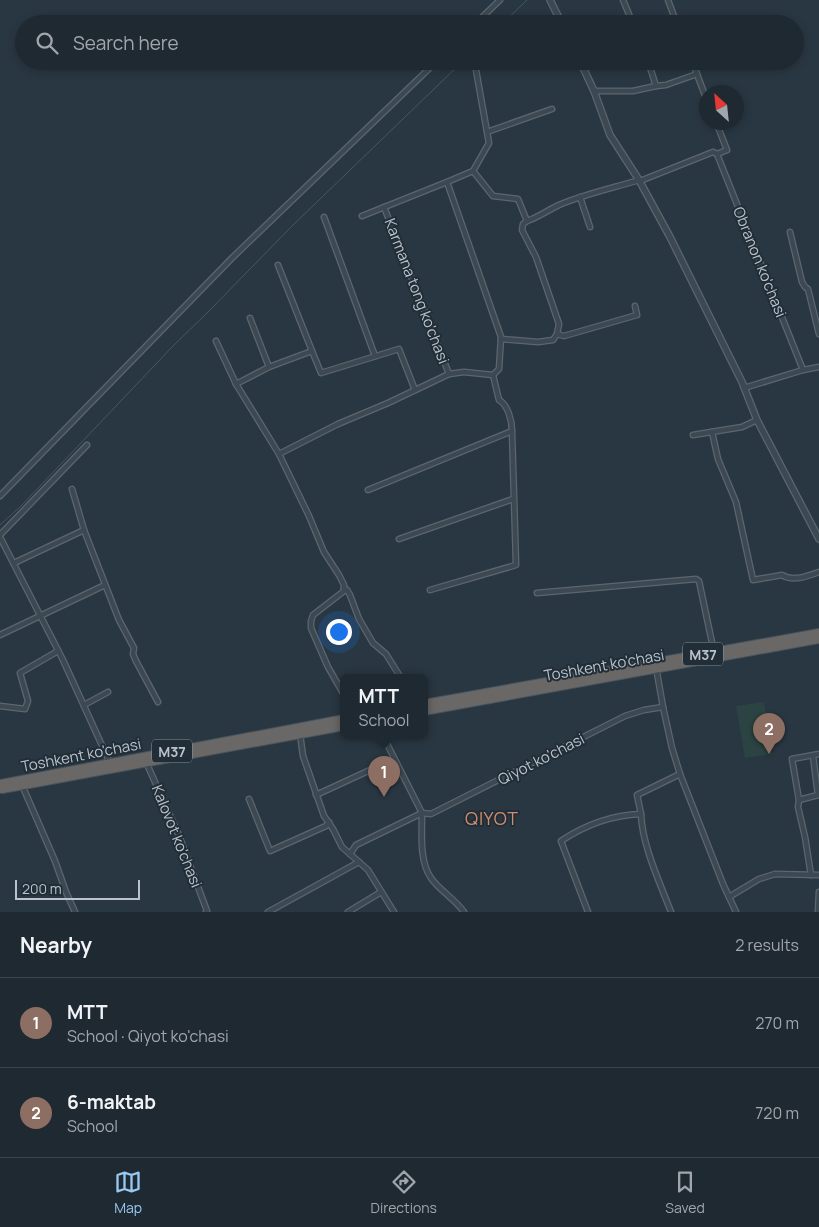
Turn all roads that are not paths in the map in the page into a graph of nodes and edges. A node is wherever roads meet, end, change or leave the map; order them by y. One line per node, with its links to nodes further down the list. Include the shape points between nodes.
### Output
1 (500, 0): 5 (street)
2 (550, 0): 6 (street)
3 (623, 0): 7 (street)
4 (668, 0): 8 (street)
5 (484, 15)
6 (558, 15)
7 (629, 15)
8 (674, 15)
9 (428, 70): 57 (street, via 232,258)
10 (476, 70): 20 (street)
11 (584, 70): 17 (street)
12 (651, 70): 16 (street)
13 (695, 70): 14 (street)
14 (697, 74): 15 (street); 16 (street)
15 (701, 85)
16 (656, 86): 17 (street, via 633,91)
17 (594, 91): 23 (street, via 610,135)
18 (552, 110): 20 (street)
19 (719, 130): 21 (street, via 727,150)
20 (487, 132): 22 (street, via 489,143)
21 (717, 154): 23 (street, via 713,152); 43 (street, Obranon ko'chasi)
22 (473, 171): 24 (street, Karmana tong ko'chasi); 29 (street, via 493,196 518,199)
23 (639, 180): 25 (street); 47 (street)
24 (447, 182): 26 (street, Karmana tong ko'chasi); 37 (street)
25 (580, 197): 29 (street); 30 (street)
26 (384, 207): 27 (street, Karmana tong ko'chasi); 44 (street, Karmana tong ko'chasi)
27 (362, 216)
28 (324, 217): 40 (street)
29 (527, 220): 35 (street, via 522,230 536,257 559,324)
30 (590, 227)
31 (790, 232): 36 (street)
32 (278, 265): 39 (street)
33 (635, 306): 35 (street, via 637,315 564,336)
34 (250, 318): 41 (street)
35 (558, 334): 37 (street, via 553,340 538,342)
36 (819, 334)
37 (501, 339): 45 (street, via 498,368)
38 (216, 341): 46 (street)
39 (312, 351): 40 (street, via 321,374); 41 (street)
40 (375, 356): 48 (street, via 399,349)
41 (269, 367): 46 (street)
42 (819, 367): 43 (street)
43 (803, 370): 47 (street)
44 (449, 374): 45 (street, Karmana tong ko'chasi); 48 (street, Karmana tong ko'chasi)
45 (493, 375): 50 (street)
46 (236, 384): 54 (street)
47 (744, 388): 49 (street)
48 (415, 390): 54 (street, Karmana tong ko'chasi)
49 (757, 420): 51 (street, via 742,427); 61 (street)
50 (512, 431): 56 (street); 58 (street)
51 (712, 432): 52 (street); 64 (street, via 718,459 736,502 752,580)
52 (693, 435)
53 (87, 444): 60 (street)
54 (279, 454): 66 (street)
55 (72, 490): 59 (street)
56 (368, 490)
57 (0, 496)
58 (513, 499): 62 (street); 67 (street, via 516,564)
59 (84, 530): 63 (street); 65 (street)
60 (0, 536): 63 (street)
61 (819, 538)
62 (399, 539)
63 (14, 563): 69 (street)
64 (819, 572)
65 (104, 585): 69 (street); 79 (street, via 134,648 136,661)
66 (344, 588): 76 (street, via 348,590 373,643 386,654); 77 (street, via 313,615 311,621 311,628)
67 (430, 590)
68 (538, 593): 74 (street, via 696,579)
69 (40, 616): 71 (street); 73 (street)
70 (819, 633): 74 (highway, Toshkent ko'chasi / M37)
71 (0, 635)
72 (819, 640): 75 (highway, Toshkent ko'chasi / M37)
73 (58, 651): 81 (street); 82 (street, via 20,674 28,702 25,709)
74 (714, 652): 75 (highway, Toshkent ko'chasi / M37)
75 (656, 666): 80 (highway, Toshkent ko'chasi / M37); 83 (street); 84 (highway, Toshkent ko'chasi / M37)
76 (398, 674)
77 (340, 688)
78 (108, 692): 81 (street)
79 (158, 702)
80 (428, 703)
81 (84, 704): 93 (street)
82 (0, 706)
83 (662, 707): 94 (street); 102 (street, Qiyot ko'chasi, via 625,716 431,814)
84 (428, 710)
85 (340, 720): 93 (highway, Toshkent ko'chasi / M37)
86 (340, 727): 87 (highway, Toshkent ko'chasi / M37)
87 (300, 734): 92 (highway, Toshkent ko'chasi / M37); 99 (street, via 303,756)
88 (384, 739): 91 (street)
89 (819, 754): 90 (street)
90 (813, 756): 95 (street); 101 (street, via 792,759)
91 (394, 759): 99 (street); 102 (street)
92 (146, 762): 97 (highway, Toshkent ko'chasi / M37); 113 (street, Kalovot ko'chasi, via 178,833)
93 (110, 763): 96 (highway, Toshkent ko'chasi / M37)
94 (680, 774): 103 (street, via 638,795); 111 (street)
95 (818, 783): 101 (street, via 818,795)
96 (0, 784)
97 (22, 785): 98 (highway, Toshkent ko'chasi / M37); 112 (street)
98 (0, 789)
99 (316, 795): 104 (street)
100 (249, 799): 104 (street, via 270,852)
101 (799, 800): 107 (street)
102 (422, 813): 105 (street, Qiyot ko'chasi, via 356,845); 117 (street, via 422,855 431,878)
103 (642, 814): 118 (street, via 608,818 561,841); 119 (street, via 650,854)
104 (329, 822): 105 (street, via 342,847)
105 (350, 854): 106 (street)
106 (359, 862): 109 (street, via 368,870); 114 (street)
107 (811, 875): 108 (street); 111 (street, via 775,874 759,878)
108 (819, 875)
109 (381, 892): 115 (street); 116 (street)
110 (819, 892): 121 (street)
111 (729, 897): 120 (street)
112 (75, 912)
113 (207, 912)
114 (268, 912)
115 (348, 912)
116 (394, 912)
117 (464, 912)
118 (588, 912)
119 (671, 912)
120 (736, 912)
121 (818, 912)

